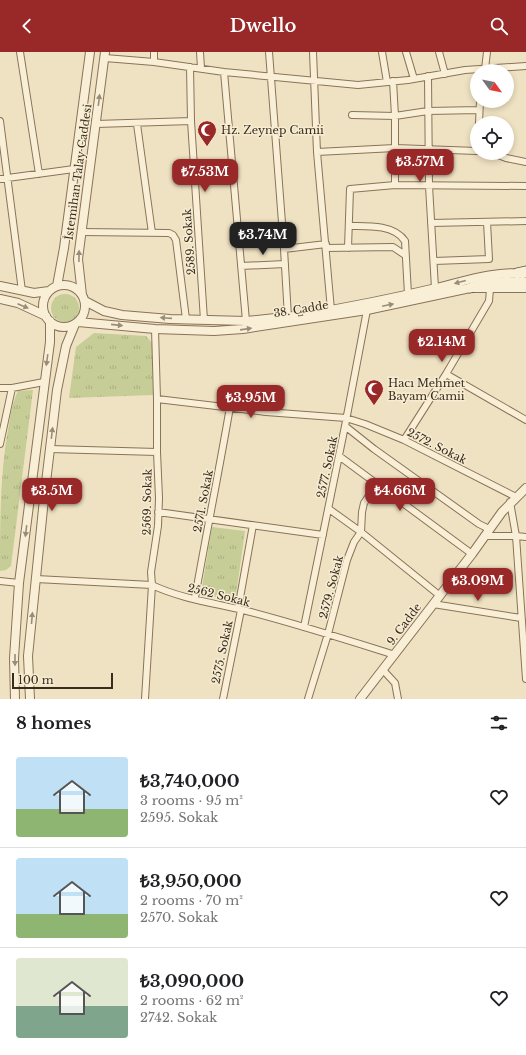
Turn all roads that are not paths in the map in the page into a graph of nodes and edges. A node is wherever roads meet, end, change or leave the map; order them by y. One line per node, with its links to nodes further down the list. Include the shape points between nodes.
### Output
1 (20, 52): 42 (street)
2 (90, 52): 41 (street, İstemihan Talay Caddesi)
3 (154, 52): 12 (street)
4 (200, 52): 17 (street)
5 (269, 52): 21 (street)
6 (313, 52): 24 (street)
7 (382, 52): 25 (street)
8 (406, 52): 23 (street)
9 (439, 52): 20 (street)
10 (487, 52): 13 (street)
11 (105, 55): 12 (street); 33 (street, İstemihan Talay Caddesi, one-way to 11)
12 (154, 62): 15 (street)
13 (484, 64)
14 (526, 66): 16 (street)
15 (190, 67): 17 (street); 31 (street, 2589. Sokak)
16 (514, 67)
17 (200, 68): 19 (street)
18 (470, 71): 20 (street)
19 (224, 72): 21 (street); 60 (street)
20 (445, 74): 22 (street)
21 (271, 76): 24 (street); 56 (street)
22 (428, 76): 23 (street); 27 (street)
23 (414, 79): 25 (street)
24 (314, 81): 25 (street, via 358,85); 38 (street)
25 (390, 82): 29 (street)
26 (479, 110): 27 (street); 30 (street)
27 (428, 111): 29 (street); 36 (street)
28 (352, 115): 29 (street)
29 (395, 116): 35 (street)
30 (479, 116)
31 (191, 121): 34 (street); 78 (street, 2589. Sokak)
32 (0, 122): 43 (street)
33 (96, 124): 34 (street); 52 (street, İstemihan Talay Caddesi)
34 (137, 124): 53 (street)
35 (395, 148): 36 (street); 38 (street); 45 (street)
36 (428, 150): 37 (street); 46 (street)
37 (470, 151)
38 (318, 152): 54 (street)
39 (514, 160): 40 (street)
40 (526, 162)
41 (74, 169): 42 (street); 63 (street, İstemihan Talay Caddesi)
42 (39, 174): 43 (street)
43 (8, 178): 44 (street); 68 (street)
44 (0, 179)
45 (395, 185): 46 (street); 51 (street, via 350,189)
46 (429, 186): 47 (street); 50 (street)
47 (526, 186)
48 (526, 221): 49 (street)
49 (487, 222): 50 (street); 58 (street, via 489,259)
50 (431, 223): 58 (street)
51 (349, 226): 55 (street); 57 (street, via 389,229 402,236)
52 (81, 232): 53 (street); 71 (street, İstemihan Talay Caddesi, one-way to 52, via 78,259)
53 (152, 233): 77 (street, via 169,233 176,240)
54 (326, 246): 55 (street); 56 (street); 73 (street)
55 (348, 248): 57 (street, via 393,247)
56 (284, 249): 59 (street)
57 (406, 255): 70 (street)
58 (434, 261): 65 (street)
59 (285, 264): 60 (street); 75 (street)
60 (241, 266): 79 (street)
61 (523, 273): 65 (street, 38. Cadde, one-way to 65, via 469,279)
62 (0, 286): 68 (street)
63 (57, 286): 69 (street); 71 (street, via 74,287)
64 (525, 287): 66 (main road, via 503,281 484,282); 67 (street, 38. Cadde)
65 (435, 288): 70 (street, 38. Cadde)
66 (470, 288): 67 (street, 38. Cadde); 74 (street, 38. Cadde, one-way to 66)
67 (490, 289): 82 (street, via 489,301)
68 (22, 291): 69 (street)
69 (49, 291): 76 (street, via 43,307)
70 (408, 294): 73 (street, 38. Cadde)
71 (84, 298): 77 (street, 38. Cadde, one-way to 71, via 122,315 104,311); 80 (street, via 84,312)
72 (0, 299): 76 (street, one-way to 76, via 18,303)
73 (331, 310): 75 (street, 38. Cadde)
74 (368, 310): 81 (street, 38. Cadde, one-way to 74, via 243,329); 88 (street, 2577. Sokak)
75 (288, 317): 79 (street, 38. Cadde)
76 (48, 318): 80 (street, via 55,325 62,327); 83 (street, one-way to 83, via 50,342)
77 (186, 319): 78 (street, 38. Cadde)
78 (204, 320): 79 (street, 38. Cadde)
79 (246, 321)
80 (77, 323): 81 (street, 38. Cadde, one-way to 81); 93 (street, one-way to 80, via 61,368 66,346)
81 (154, 330): 86 (street, 2569. Sokak)
82 (446, 374): 89 (street); 91 (street)
83 (44, 382): 85 (street); 111 (street, one-way to 111)
84 (0, 388): 85 (street)
85 (12, 388): 92 (street)
86 (158, 400): 87 (street, 2572. Sokak); 94 (street, 2569. Sokak)
87 (230, 408): 88 (street, 2572. Sokak); 101 (street, 2571. Sokak, via 214,501)
88 (346, 418): 90 (street, 2577. Sokak); 91 (street, 2572. Sokak)
89 (526, 420)
90 (345, 426): 95 (street, 2577. Sokak); 104 (street)
91 (404, 440): 98 (street, 2572. Sokak)
92 (0, 444)
93 (50, 449): 94 (street); 109 (street)
94 (157, 452): 100 (street, 2569. Sokak)
95 (339, 456): 96 (street); 99 (street, 2577. Sokak)
96 (377, 484): 103 (street, 2579. Sokak, via 364,503); 108 (street)
97 (526, 488): 98 (street, 9. Cadde)
98 (513, 500): 104 (street, 9. Cadde); 106 (street)
99 (329, 508): 103 (street); 105 (street, 2577. Sokak)
100 (158, 512): 101 (street); 112 (street, 2569. Sokak, via 151,572)
101 (208, 519): 102 (street); 114 (street, 2571. Sokak)
102 (253, 525): 105 (street); 116 (street, 2575. Sokak)
103 (361, 532): 113 (street); 119 (street, 2579. Sokak, via 347,560)
104 (487, 532): 106 (street); 108 (street, 9. Cadde)
105 (322, 535): 118 (street, 2577. Sokak)
106 (516, 536): 107 (street); 117 (street)
107 (526, 537)
108 (472, 554): 113 (street, 9. Cadde)
109 (36, 579): 112 (street, 2562 Sokak); 125 (street, one-way to 109, via 28,656)
110 (0, 581): 111 (street)
111 (19, 583): 124 (street, one-way to 124, via 14,658)
112 (152, 585): 114 (street, 2562 Sokak, via 168,592); 126 (street, 2569. Sokak)
113 (439, 595): 115 (street, 9. Cadde)
114 (195, 598): 116 (street, 2562 Sokak)
115 (433, 604): 117 (street); 120 (street, 9. Cadde)
116 (240, 610): 118 (street, 2562 Sokak); 127 (street, 2575. Sokak)
117 (521, 618): 121 (street)
118 (304, 627): 119 (street, 2562 Sokak)
119 (328, 634): 120 (street, 2562 Sokak); 128 (street, 2579. Sokak)
120 (395, 655): 122 (street, 9. Cadde)
121 (525, 658): 123 (street)
122 (383, 670): 129 (street, 9. Cadde); 130 (street, via 395,683)
123 (526, 679)
124 (15, 699)
125 (30, 699)
126 (146, 699)
127 (222, 699)
128 (308, 699)
129 (360, 699)
130 (398, 699)

